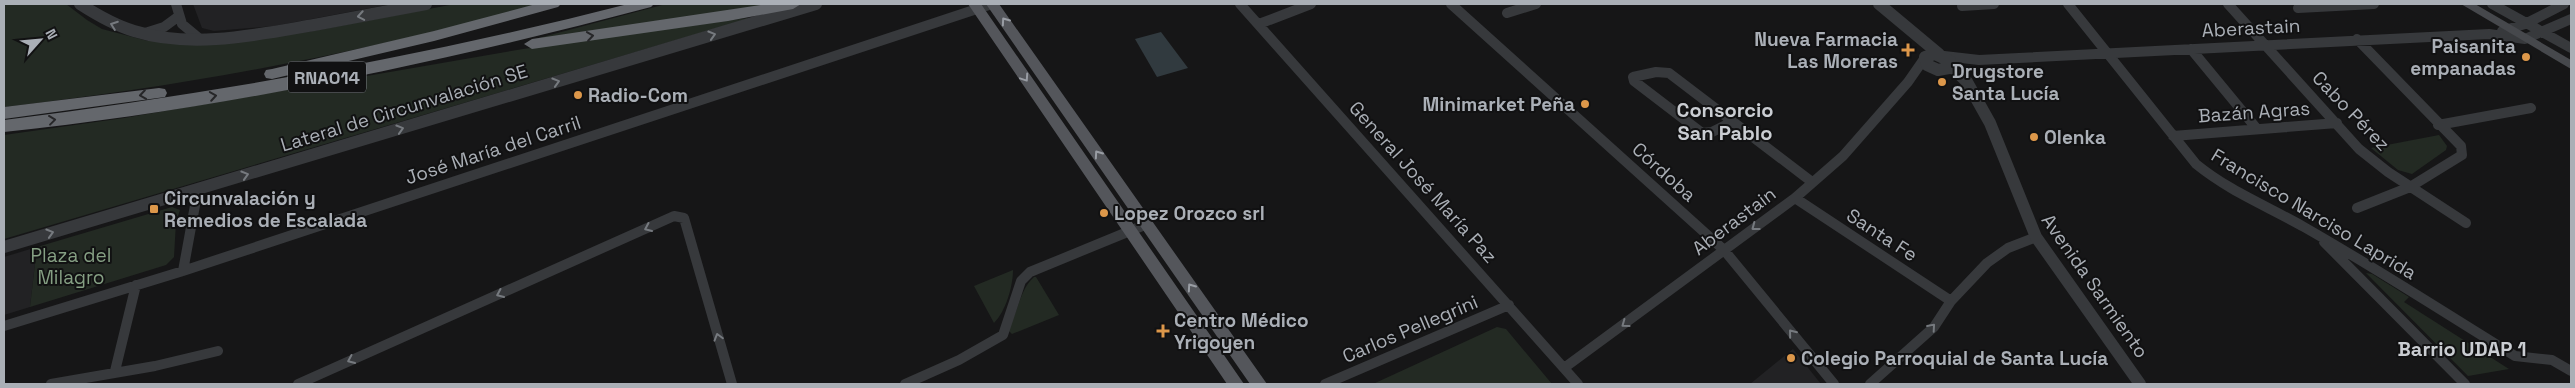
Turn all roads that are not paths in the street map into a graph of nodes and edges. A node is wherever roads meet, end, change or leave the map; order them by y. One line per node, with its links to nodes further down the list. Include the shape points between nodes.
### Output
1 (80, 4): 32 (street, one-way to 1, via 108,23)
2 (176, 4): 25 (street)
3 (426, 4): 34 (street, one-way to 34, via 272,32)
4 (553, 4): 44 (highway)
5 (603, 4): 44 (highway, RNA014, via 460,38)
6 (646, 4): 45 (highway, RNA014)
7 (793, 4): 45 (highway, one-way to 7)
8 (816, 4): 57 (street, Lateral de Circunvalación SE, one-way to 8)
9 (1240, 4): 27 (street, General José María Paz)
10 (1311, 4): 27 (street)
11 (1451, 4): 66 (street, Córdoba)
12 (1536, 4): 24 (street)
13 (1879, 4): 30 (street, Avenida Sarmiento)
14 (1994, 4): 22 (street)
15 (2068, 4): 40 (street, Francisco Narciso Laprida)
16 (2228, 4): 37 (street, Cabo Pérez)
17 (2374, 4): 23 (street)
18 (2467, 4): 29 (main road)
19 (2492, 4): 28 (street)
20 (2564, 4): 28 (street)
21 (984, 5): 60 (main road, one-way to 21); 62 (main road, one-way to 62); 67 (street, José María del Carril)
22 (1962, 6)
23 (2298, 8)
24 (1508, 13)
25 (179, 16): 32 (street, via 164,27); 34 (street, via 185,28)
26 (2571, 19): 31 (street)
27 (1259, 24): 70 (street, General José María Paz)
28 (2525, 24): 29 (street); 31 (street)
29 (2509, 29): 33 (street); 36 (main road)
30 (1907, 30): 41 (street, Avenida Sarmiento); 42 (street, Avenida Sarmiento)
31 (2542, 33): 36 (street); 38 (street)
32 (143, 34): 34 (street)
33 (2489, 34): 35 (street, Aberastain); 36 (street, Aberastain)
34 (200, 39)
35 (2358, 39): 37 (street, Aberastain); 51 (street)
36 (2525, 39): 43 (main road)
37 (2265, 44): 39 (street, Aberastain); 50 (street, Cabo Pérez)
38 (2571, 48)
39 (2191, 49): 40 (street, Aberastain); 53 (street)
40 (2108, 55): 42 (street, Aberastain); 54 (street, Francisco Narciso Laprida)
41 (1924, 58): 42 (street, via 1926,65); 46 (street, Aberastain)
42 (1944, 64): 46 (street, Aberastain); 64 (street, Avenida Sarmiento, via 1976,96 1987,115 2022,212)
43 (2571, 65)
44 (272, 74): 48 (highway, RNA014, one-way to 48)
45 (334, 75): 52 (highway, RNA014, one-way to 45, via 147,107)
46 (1908, 82): 55 (street, Aberastain, via 1843,156)
47 (2531, 108): 51 (street)
48 (4, 113)
49 (1732, 122): 49 (street, via 1712,132 1702,133 1633,77 1669,73); 55 (street)
50 (2337, 123): 53 (street, Bazán Agras); 56 (street, Cabo Pérez, via 2359,149)
51 (2438, 124): 56 (street, via 2461,146 2462,155)
52 (4, 126)
53 (2257, 129): 54 (street, Bazán Agras)
54 (2173, 136): 63 (street, Francisco Narciso Laprida, via 2210,176)
55 (1812, 182): 58 (street, Aberastain)
56 (2410, 187): 59 (street); 61 (street, Cabo Pérez)
57 (198, 189): 65 (street, Lateral de Circunvalación SE, one-way to 57); 67 (street)
58 (1794, 198): 66 (street, Aberastain, one-way to 66); 69 (street, Santa Fe)
59 (2357, 208)
60 (1147, 224): 62 (street); 81 (main road, one-way to 60)
61 (2466, 224)
62 (1131, 231): 79 (street, via 1030,272 1021,281 1003,335 959,360); 80 (main road)
63 (2318, 236): 75 (street, Francisco Narciso Laprida, via 2515,356 2542,356 2558,361); 87 (street)
64 (2036, 238): 69 (street, via 2008,248 1987,264); 86 (street, Avenida Sarmiento)
65 (4, 247)
66 (1724, 250): 73 (street, Aberastain, one-way to 73); 84 (street, Córdoba, one-way to 66)
67 (183, 271): 68 (street, José María del Carril)
68 (136, 285): 71 (street, José María del Carril); 74 (street)
69 (1951, 301): 85 (street, one-way to 69, via 1934,326)
70 (1510, 305): 73 (street, General José María Paz); 82 (street, Carlos Pellegrini)
71 (4, 326)
72 (218, 352): 74 (street, via 176,363)
73 (1564, 368): 83 (street, General José María Paz)
74 (115, 371): 76 (street)
75 (2571, 371)
76 (50, 384)
77 (298, 384): 78 (street, one-way to 77, via 684,218 674,216)
78 (732, 384)
79 (905, 384)
80 (1236, 384)
81 (1259, 384)
82 (1325, 384)
83 (1578, 384)
84 (1834, 384)
85 (1870, 384)
86 (2140, 384)
87 (2465, 384)

